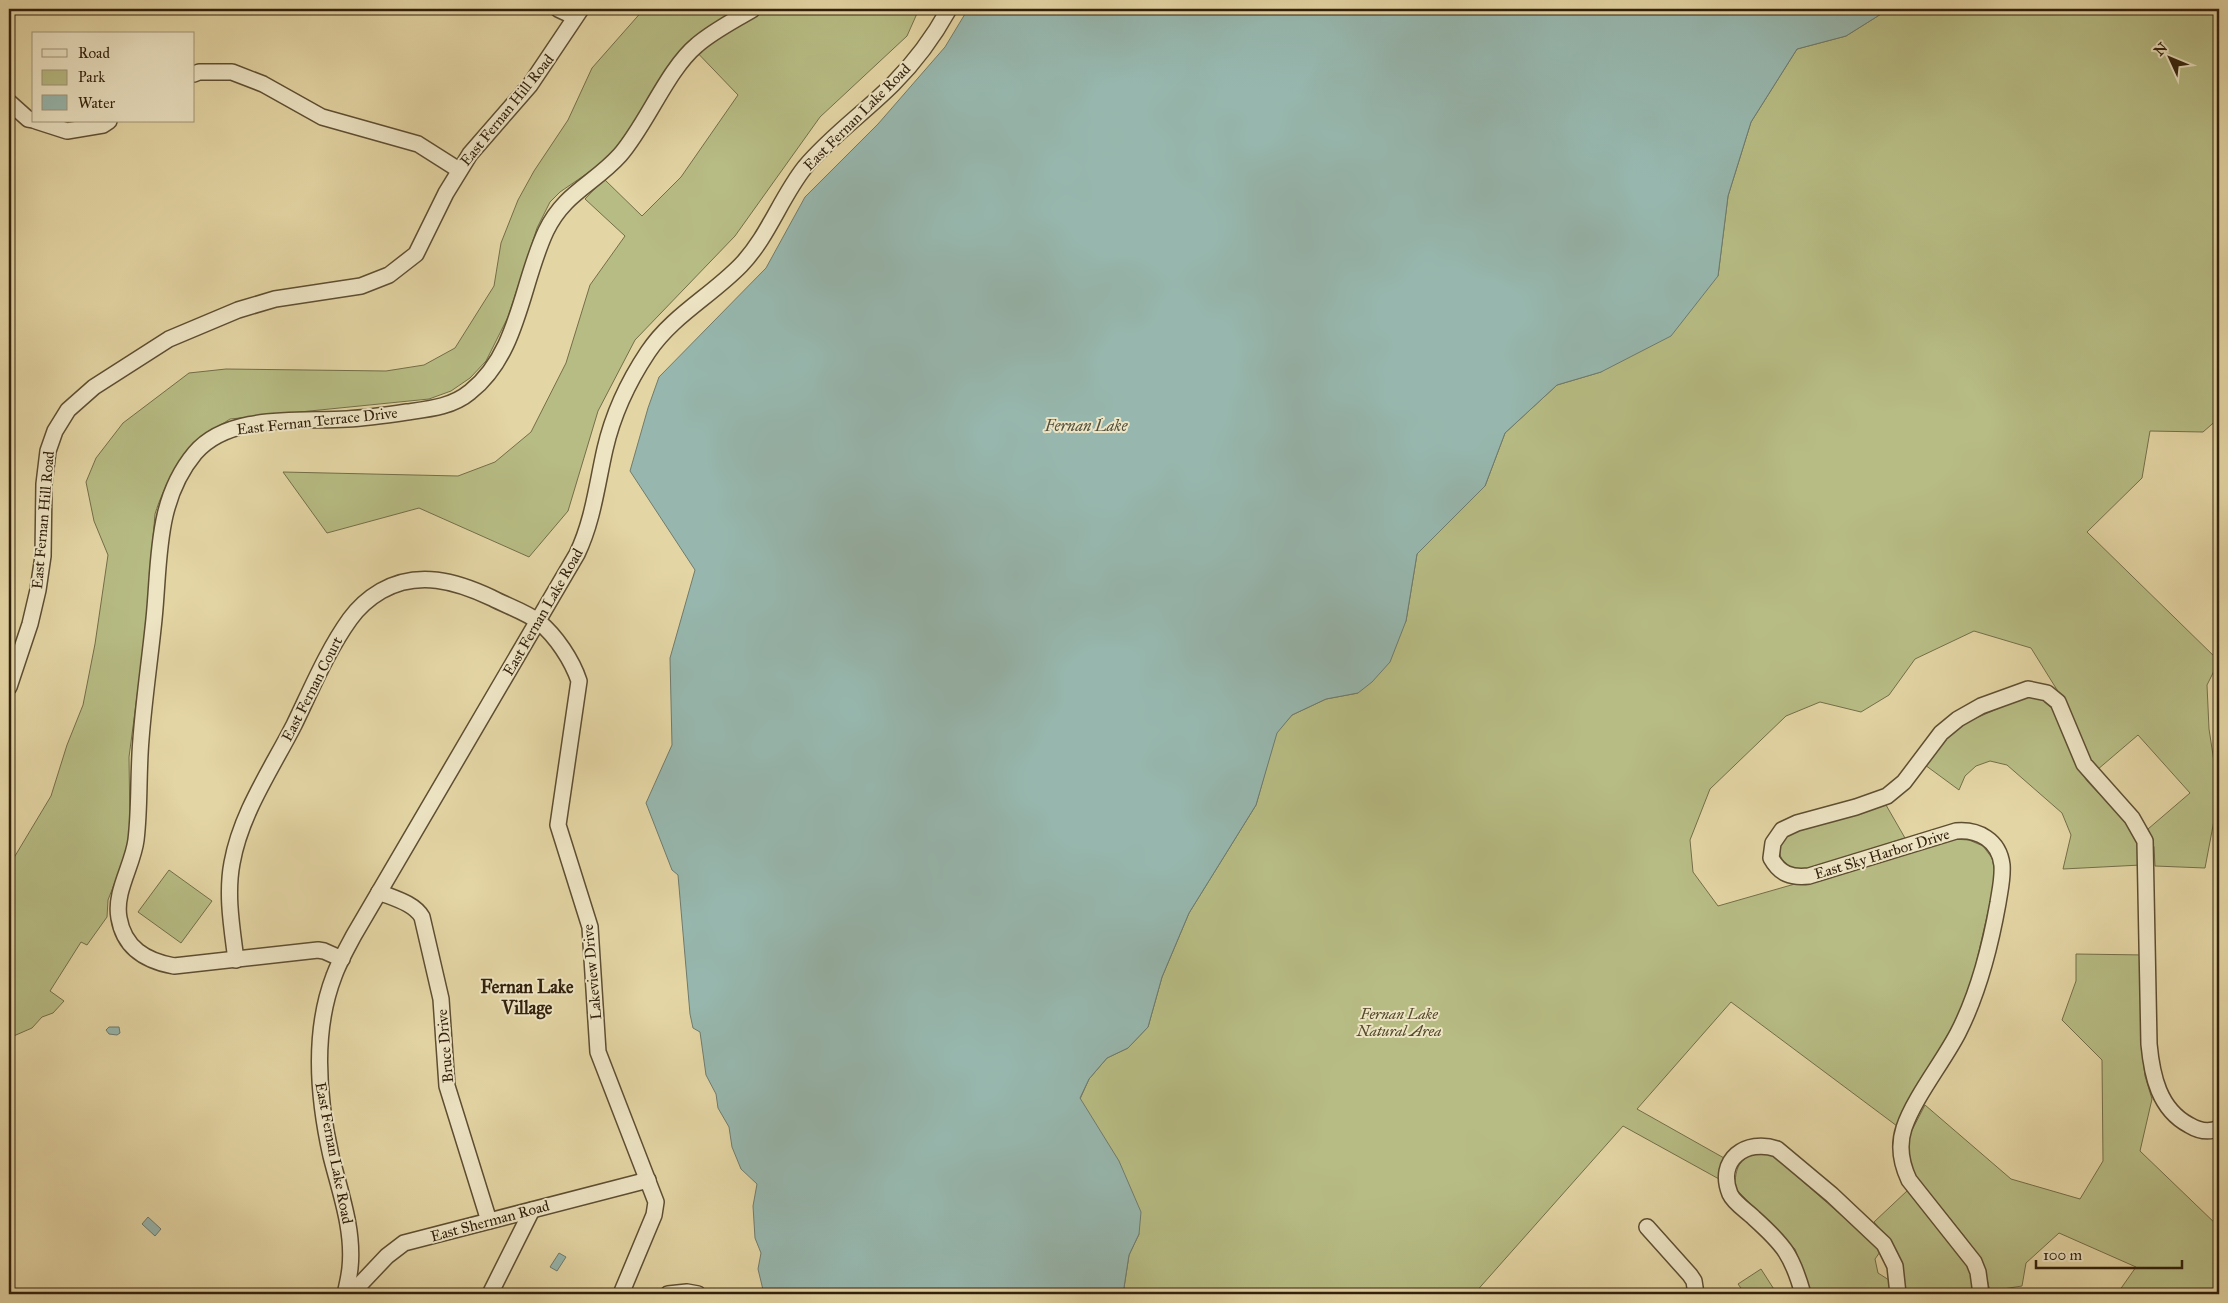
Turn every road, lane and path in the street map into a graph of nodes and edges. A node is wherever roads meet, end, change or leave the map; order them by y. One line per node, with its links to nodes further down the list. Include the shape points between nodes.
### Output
1 (558, 9): 4 (street)
2 (753, 9): 15 (street, East Fernan Terrace Drive, via 696,45 622,153 562,204 532,264 519,312 505,346 473,390 451,404 428,409 349,419 280,422 229,430 206,442 176,481 162,532 140,740 134,852 118,902 118,914 130,946 158,963 182,966)
3 (949, 9): 11 (street, East Fernan Lake Road, via 924,48 892,85 806,166 743,263 675,321 644,357 612,422 584,540)
4 (578, 13): 10 (street, East Fernan Hill Road, via 530,85 482,138)
5 (195, 74): 10 (street, via 232,72 263,84 322,117 418,144)
6 (9, 102): 7 (street)
7 (32, 120)
8 (38, 122): 9 (street, via 67,131)
9 (108, 122)
10 (459, 170): 12 (street, East Fernan Hill Road, via 416,254 389,275 361,286 275,299 238,310 160,344 94,387 68,410 48,451 43,556 38,590)
11 (538, 622): 13 (street, East Fernan Lake Road); 15 (street, East Fernan Court, via 467,587 436,579 400,582 370,598 352,616 240,831 230,890); 17 (street, Lakeview Drive, via 558,644 579,681 558,825 590,927 598,1052)
12 (9, 687)
13 (379, 892): 14 (street, East Fernan Lake Road); 19 (street, Bruce Drive, via 408,904 422,917 441,999 447,1086)
14 (342, 959): 15 (street, East Fernan Terrace Drive, via 318,950); 21 (street, East Fernan Lake Road, via 328,993 319,1052 319,1080 350,1239 350,1268)
15 (236, 960)
16 (2219, 1128): 30 (street, East Sky Harbor Drive, via 2204,1131 2178,1118 2165,1103 2155,1083 2149,1044 2145,841 2132,818 2084,764 2065,715 2058,702 2047,693 2028,689 1981,706 1948,726 1904,782 1887,796 1782,830 1773,843 1771,858 1782,872 1796,877 1809,876 1956,831 1976,832 1992,843 1998,853 2002,877 1983,971 1958,1033 1905,1126 1901,1149 1904,1171 1909,1180 1974,1262)
17 (648, 1180): 18 (street, East Sherman Road); 24 (street, Lakeview Drive, via 657,1206)
18 (532, 1210): 19 (street, East Sherman Road); 23 (street)
19 (489, 1221): 22 (street, East Sherman Road, via 399,1246)
20 (1647, 1227): 27 (street, via 1690,1275)
21 (345, 1294)
22 (351, 1294)
23 (490, 1294)
24 (621, 1294)
25 (668, 1294): 26 (street)
26 (698, 1294)
27 (1696, 1294)
28 (1804, 1294): 29 (street, via 1795,1265 1785,1248 1730,1194 1728,1169 1735,1156 1748,1147 1757,1145 1777,1149 1875,1234 1890,1252)
29 (1898, 1294)
30 (1981, 1294)

